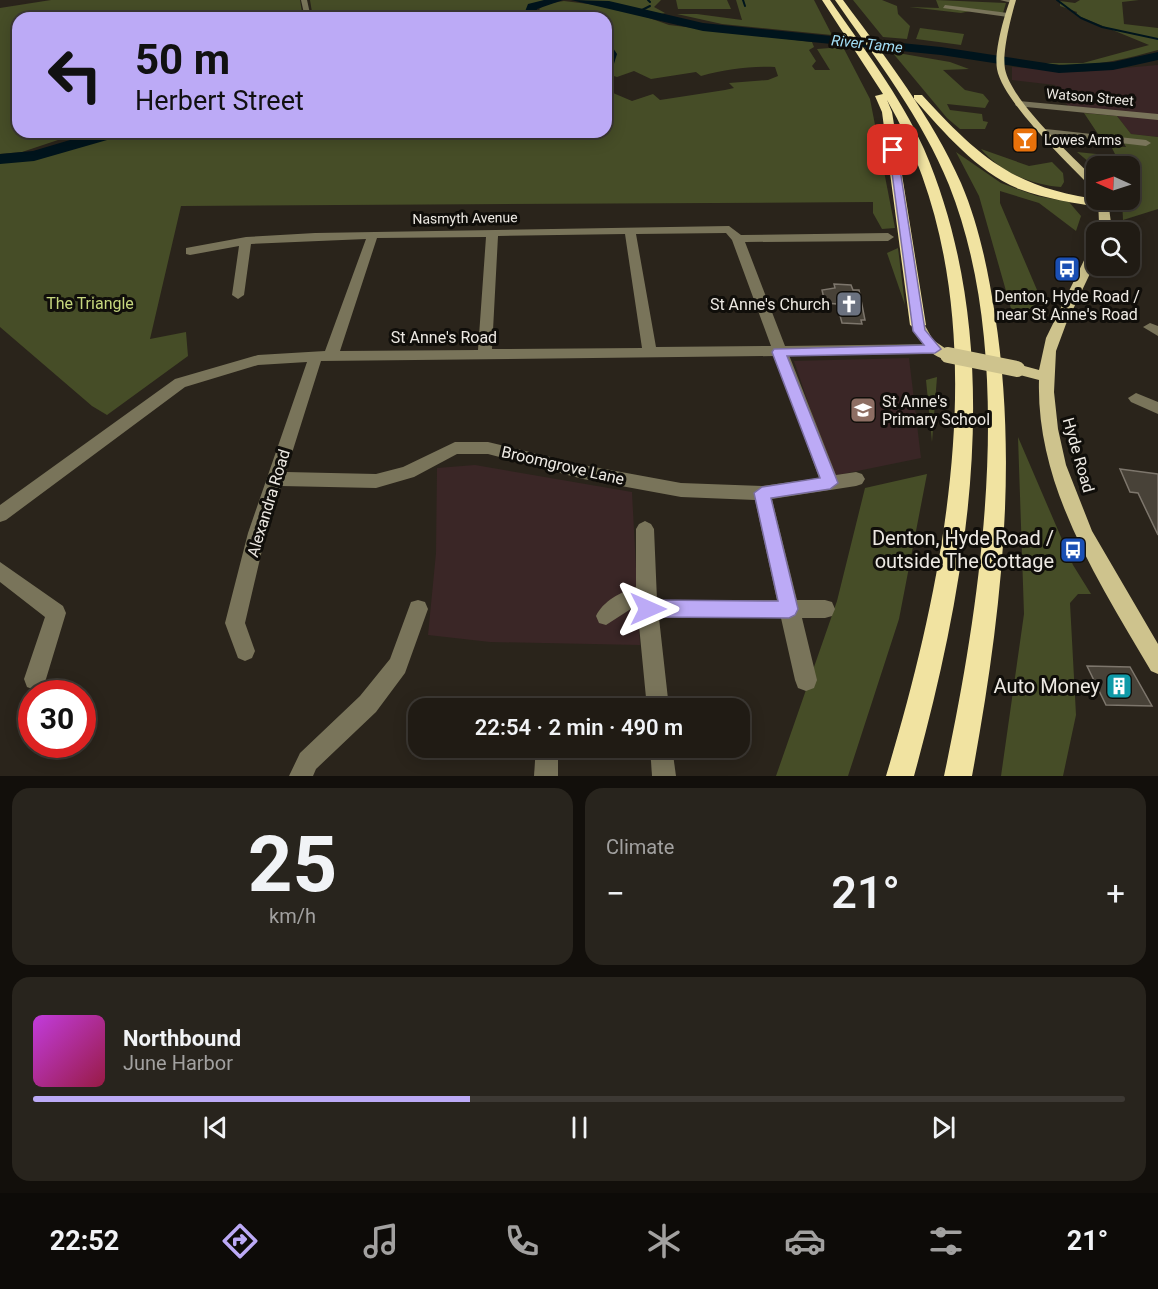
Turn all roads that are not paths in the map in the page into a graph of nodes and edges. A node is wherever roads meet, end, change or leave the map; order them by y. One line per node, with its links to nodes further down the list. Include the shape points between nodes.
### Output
1 (826, 0): 7 (highway)
2 (839, 0): 7 (highway)
3 (1003, 0): 4 (street)
4 (1013, 1): 6 (main road)
5 (945, 7): 6 (street)
6 (1008, 15): 8 (main road, via 1001,68)
7 (892, 85): 13 (highway, via 982,162 1012,180 1039,191); 23 (highway, via 887,112); 54 (highway, via 935,194 949,244 959,309 965,407 956,519 934,648); 55 (highway, via 939,151 956,186 975,247 987,309 997,404 996,512 981,653)
8 (1019, 104): 9 (street, Watson Street); 10 (main road)
9 (1158, 117)
10 (1047, 132): 11 (street); 12 (main road)
11 (1146, 143)
12 (1086, 175)
13 (1086, 199)
14 (630, 231): 15 (street, Nasmyth Avenue); 18 (street, Nasmyth Avenue, via 729,229); 24 (street)
15 (492, 233): 16 (street, Nasmyth Avenue); 28 (street)
16 (373, 234): 19 (street, Nasmyth Avenue); 27 (street, Alexandra Road)
17 (888, 237): 18 (street)
18 (738, 239): 25 (street)
19 (246, 241): 20 (street, Nasmyth Avenue); 22 (street)
20 (190, 251)
21 (1086, 269): 29 (main road, Hyde Road, via 1049,351)
22 (238, 295)
23 (918, 325): 26 (main road, via 922,338)
24 (650, 352): 25 (street, St Anne's Road); 28 (street, St Anne's Road)
25 (779, 352): 26 (street, St Anne's Road); 34 (street)
26 (942, 352): 29 (main road, St Anne's Road, bridge)
27 (324, 356): 28 (street, St Anne's Road); 32 (street, Alexandra Road); 36 (street, St Anne's Road, via 258,360 180,383)
28 (485, 356)
29 (1046, 377): 45 (main road, Hyde Road, via 1051,436 1074,509 1099,563)
30 (1136, 398): 31 (street)
31 (1158, 408)
32 (275, 478): 35 (street, Broomgrove Lane, via 376,481 408,472 455,448 488,448 583,472 681,490); 44 (street, Alexandra Road, via 256,533 235,622)
33 (856, 479): 34 (street, Broomgrove Lane)
34 (830, 483): 35 (street, Broomgrove Lane)
35 (762, 493): 41 (street)
36 (4, 507)
37 (645, 529): 39 (street)
38 (0, 571): 46 (street, via 56,613)
39 (647, 601): 41 (street); 43 (street, via 627,599); 48 (street)
40 (418, 609): 51 (street, via 398,666 368,704 308,761)
41 (789, 609): 42 (street); 47 (street)
42 (825, 609)
43 (606, 616)
44 (245, 651)
45 (1158, 664)
46 (35, 679)
47 (806, 680)
48 (657, 698)
49 (547, 758): 52 (street)
50 (663, 758): 53 (street)
51 (301, 776)
52 (546, 776)
53 (664, 776)
54 (900, 776)
55 (958, 776)

